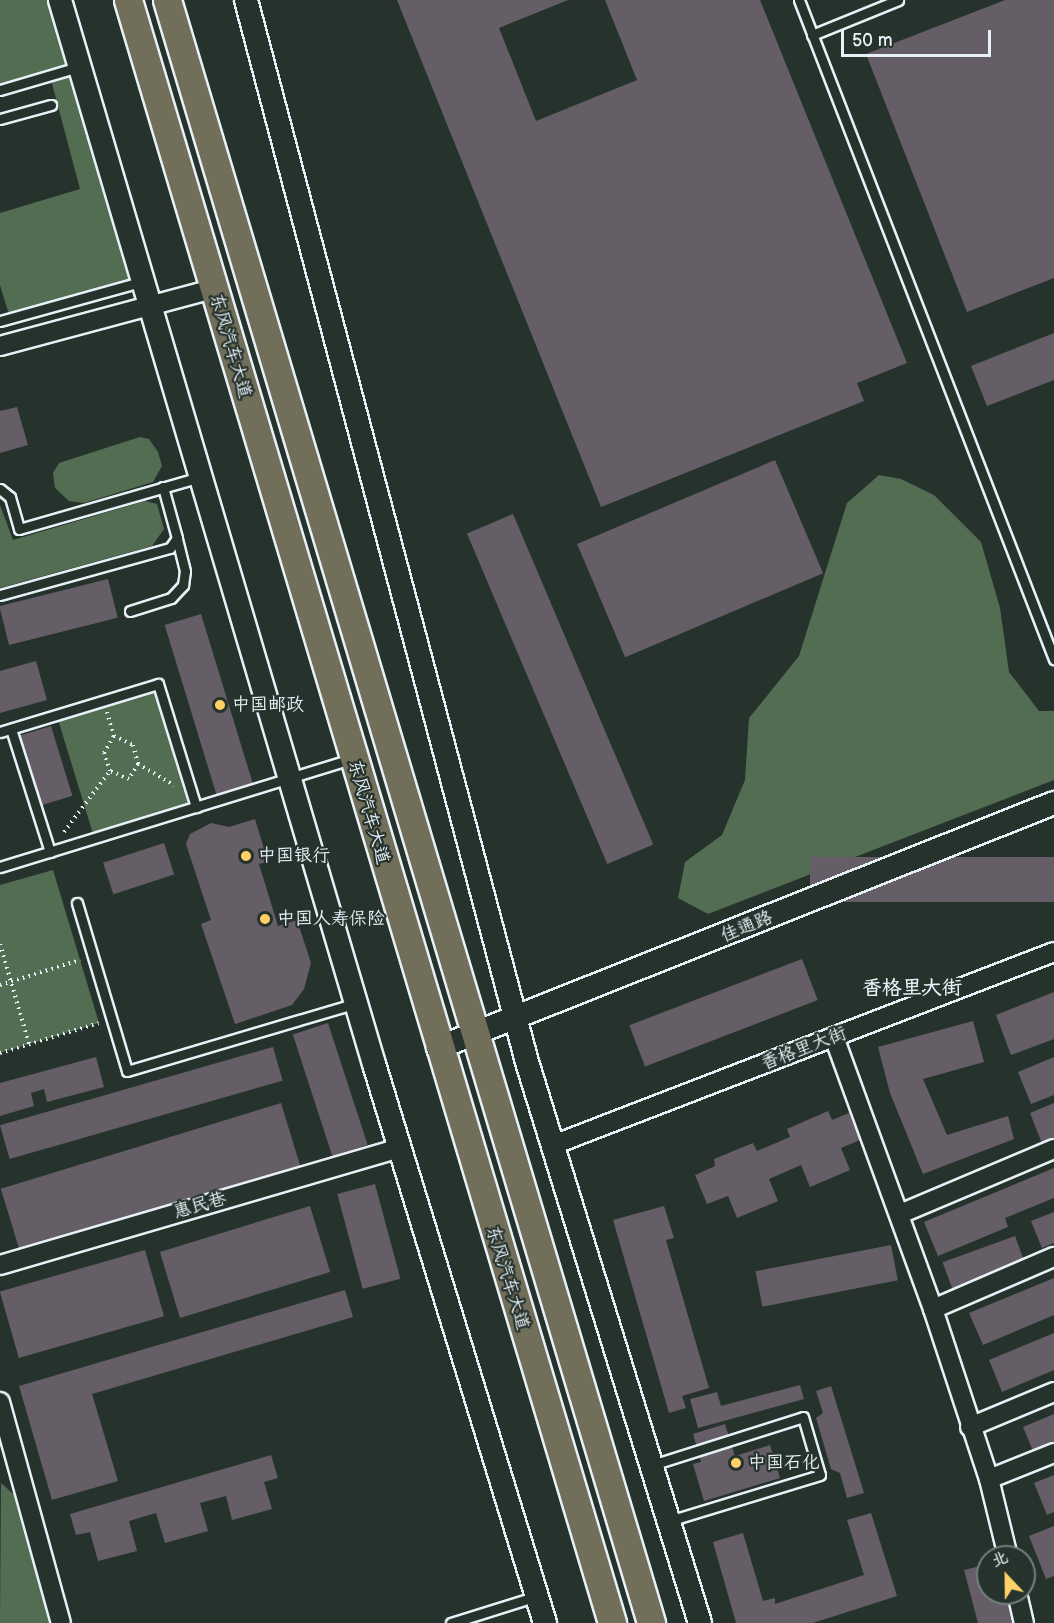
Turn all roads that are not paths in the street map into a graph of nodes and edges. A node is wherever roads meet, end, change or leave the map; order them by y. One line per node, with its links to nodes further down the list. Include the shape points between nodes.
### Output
1 (60, 0): 8 (street)
2 (128, 0): 13 (main road, 东风汽车大道)
3 (167, 0): 37 (main road, 东风汽车大道)
4 (246, 0): 35 (street)
5 (799, 0): 7 (lane)
6 (898, 0): 7 (lane)
7 (812, 35): 23 (lane)
8 (80, 66): 9 (lane); 12 (street)
9 (0, 90)
10 (51, 105): 11 (lane)
11 (0, 119)
12 (144, 281): 14 (street); 15 (lane)
13 (213, 289): 14 (street); 26 (main road, 东风汽车大道)
14 (151, 306): 16 (street); 17 (street)
15 (0, 321)
16 (0, 346)
17 (202, 476): 18 (lane); 27 (street)
18 (164, 487): 19 (lane, via 19,529 10,496); 20 (lane)
19 (0, 489)
20 (177, 538): 21 (lane, via 170,548); 22 (lane, via 185,571 183,585 171,598)
21 (0, 595)
22 (130, 611)
23 (1054, 659)
24 (11, 729): 25 (lane); 29 (lane, via 158,684); 30 (lane)
25 (0, 732)
26 (352, 759): 27 (lane); 38 (main road, 东风汽车大道)
27 (292, 777): 29 (lane); 34 (street)
28 (1054, 803): 35 (street, 佳通路)
29 (196, 807): 30 (lane)
30 (50, 852): 31 (lane)
31 (0, 867)
32 (77, 903): 34 (lane, via 127,1071)
33 (1054, 952): 36 (street, 香格里大街)
34 (356, 1003): 40 (street)
35 (517, 1020): 37 (street, 佳通路); 39 (street)
36 (834, 1037): 39 (street, 香格里大街); 42 (street)
37 (474, 1038): 38 (street, 佳通路); 60 (main road, 东风汽车大道)
38 (438, 1048): 59 (main road, 东风汽车大道)
39 (553, 1145): 50 (street)
40 (399, 1148): 44 (street, 惠民巷); 54 (street)
41 (1054, 1149): 42 (street)
42 (900, 1214): 45 (street)
43 (1054, 1257): 45 (street)
44 (0, 1265)
45 (933, 1310): 48 (street)
46 (1054, 1392): 48 (street)
47 (0, 1401): 56 (street)
48 (970, 1427): 51 (street)
49 (1054, 1452): 51 (street)
50 (651, 1465): 52 (street); 52 (lane, via 802,1417 820,1475)
51 (989, 1479): 53 (street)
52 (669, 1521): 61 (street)
53 (1005, 1545)
54 (537, 1596): 57 (lane); 58 (street)
55 (1020, 1605): 62 (street)
56 (61, 1623)
57 (451, 1623)
58 (545, 1623)
59 (612, 1623)
60 (651, 1623)
61 (700, 1623)
62 (1024, 1623)

